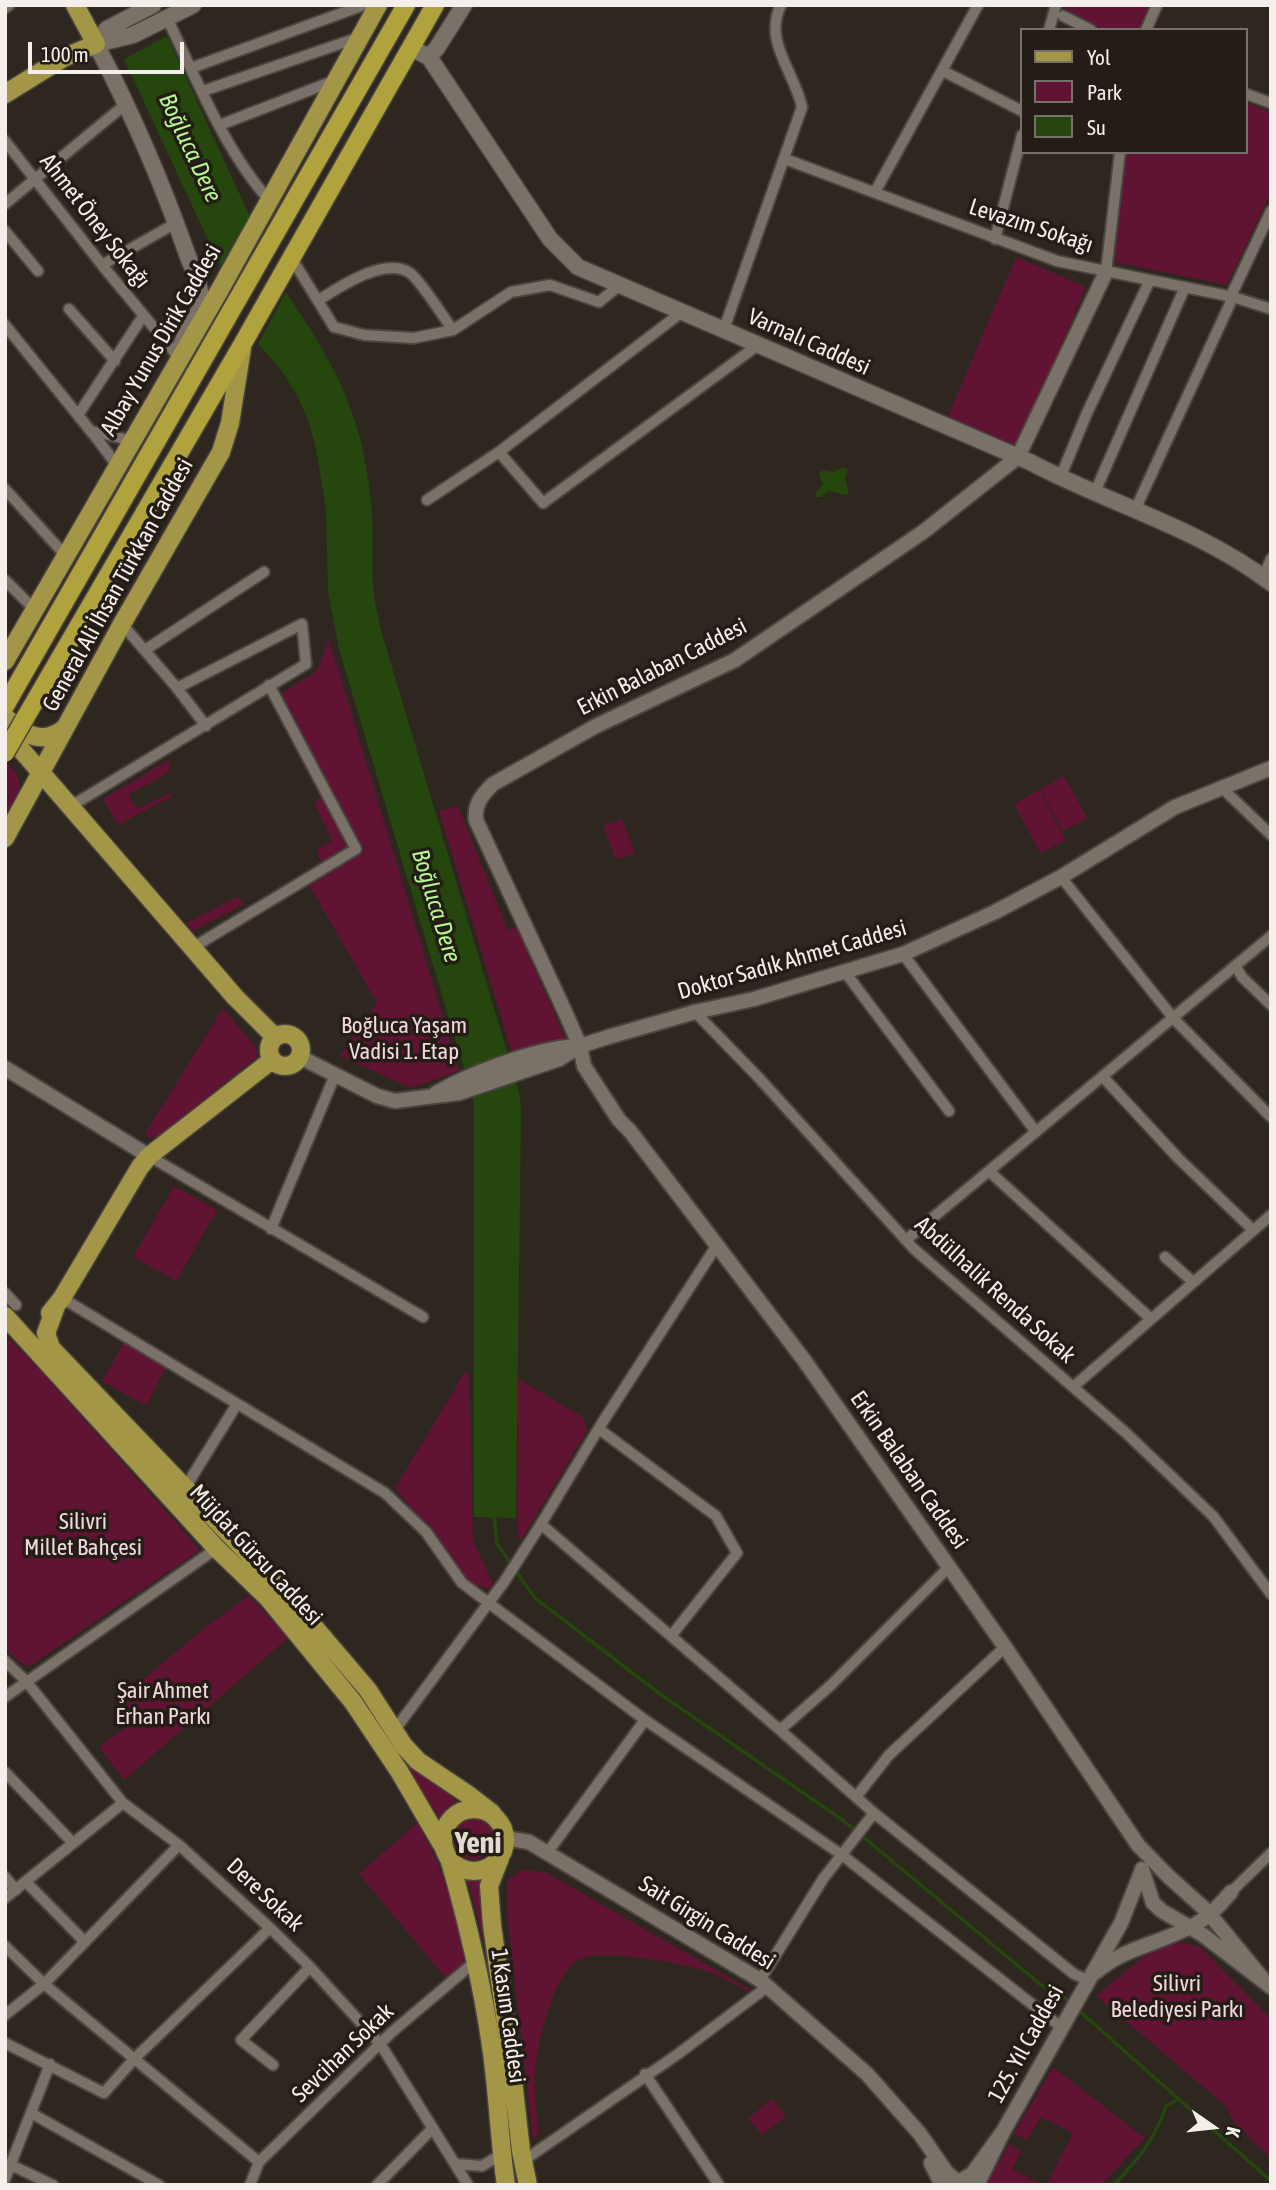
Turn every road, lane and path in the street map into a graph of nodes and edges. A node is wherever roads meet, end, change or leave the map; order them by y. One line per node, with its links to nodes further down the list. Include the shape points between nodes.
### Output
1 (75, 5): 19 (main road)
2 (153, 5): 19 (main road, via 107,29)
3 (193, 5): 14 (main road)
4 (364, 5): 22 (street)
5 (378, 5): 18 (main road, Albay Yunus Dirik Caddesi)
6 (406, 5): 88 (highway)
7 (435, 5): 20 (highway)
8 (464, 5): 21 (main road)
9 (780, 5): 35 (street, via 773,23 775,37 802,107)
10 (978, 5): 23 (street)
11 (1056, 5): 15 (street)
12 (1157, 5): 17 (street)
13 (1063, 16): 16 (street)
14 (167, 18): 19 (main road, via 133,35); 22 (street)
15 (1050, 28)
16 (1087, 28)
17 (1147, 28)
18 (360, 37): 24 (main road, Albay Yunus Dirik Caddesi); 25 (street)
19 (96, 44): 26 (main road, via 63,58); 28 (main road)
20 (411, 48): 21 (main road, Varnalı Caddesi); 44 (highway)
21 (429, 57): 50 (main road, Varnalı Caddesi, via 550,239 578,267)
22 (191, 68): 25 (street)
23 (943, 71): 30 (street); 37 (street)
24 (336, 80): 31 (street); 38 (main road, Albay Yunus Dirik Caddesi)
25 (204, 91): 31 (street)
26 (5, 94)
27 (1248, 95): 29 (street)
28 (127, 103): 36 (street); 41 (main road)
29 (1271, 103)
30 (1020, 110)
31 (220, 125): 38 (street, via 253,182)
32 (5, 141): 36 (street, Ahmet Öney Sokağı)
33 (1020, 143): 43 (street)
34 (1120, 154): 47 (street)
35 (785, 159): 37 (street, Levazım Sokağı); 60 (street)
36 (36, 179): 39 (street); 45 (street, Ahmet Öney Sokağı)
37 (875, 192): 43 (street, Levazım Sokağı)
38 (269, 200): 51 (main road, Albay Yunus Dirik Caddesi)
39 (5, 204)
40 (1271, 211): 53 (street)
41 (176, 223): 45 (street); 49 (main road)
42 (5, 231): 46 (street)
43 (995, 239): 47 (street, Levazım Sokağı)
44 (290, 257): 54 (street); 62 (highway)
45 (102, 265): 58 (street, Ahmet Öney Sokağı)
46 (38, 271)
47 (1106, 272): 48 (street, Levazım Sokağı); 70 (street, Erkin Balaban Caddesi)
48 (1150, 280): 52 (street, Levazım Sokağı); 72 (street)
49 (197, 281): 51 (main road, via 211,294); 64 (main road, via 201,304 185,332)
50 (620, 285): 57 (main road, Varnalı Caddesi); 61 (street, via 599,302 550,285 511,292)
51 (221, 287): 64 (main road, Albay Yunus Dirik Caddesi)
52 (1185, 287): 53 (street, Levazım Sokağı); 74 (street)
53 (1232, 297): 56 (street, Levazım Sokağı); 76 (street)
54 (319, 300): 61 (street, via 334,327 364,335 414,338); 61 (street, via 352,278 394,269 410,273)
55 (69, 309): 65 (street)
56 (1271, 309)
57 (682, 312): 60 (main road, Varnalı Caddesi); 69 (street)
58 (143, 316): 64 (street, Ahmet Öney Sokağı); 65 (street)
59 (5, 325): 66 (street)
60 (724, 329): 63 (main road, Varnalı Caddesi)
61 (453, 331)
62 (245, 338): 83 (main road, General Ali İhsan Türkkan Caddesi, via 221,452); 93 (highway, bridge)
63 (758, 345): 69 (street, via 542,503); 70 (main road, Varnalı Caddesi)
64 (180, 359): 68 (main road, Albay Yunus Dirik Caddesi)
65 (115, 361): 66 (street)
66 (78, 415): 67 (street)
67 (91, 431): 68 (street); 71 (street)
68 (133, 441): 71 (main road, Albay Yunus Dirik Caddesi)
69 (499, 452): 75 (street)
70 (1018, 457): 72 (main road, Varnalı Caddesi); 111 (street, Erkin Balaban Caddesi, via 923,531 735,660 596,726 493,784 481,796 476,820)
71 (118, 467): 77 (main road, Albay Yunus Dirik Caddesi)
72 (1060, 478): 74 (main road, Varnalı Caddesi)
73 (5, 489): 77 (street)
74 (1095, 492): 76 (main road, Varnalı Caddesi)
75 (427, 500)
76 (1135, 510): 81 (main road, Varnalı Caddesi, via 1212,545)
77 (66, 556): 82 (main road, Albay Yunus Dirik Caddesi)
78 (1271, 559): 81 (street)
79 (264, 572): 84 (street)
80 (5, 580): 82 (street)
81 (1267, 580)
82 (35, 610): 85 (main road, Albay Yunus Dirik Caddesi)
83 (122, 624): 84 (street); 91 (main road, General Ali İhsan Türkkan Caddesi)
84 (145, 650): 87 (street)
85 (5, 661)
86 (269, 685): 87 (street, via 306,664 302,624); 90 (street); 103 (street, via 356,849)
87 (177, 688): 90 (street)
88 (5, 706)
89 (5, 717): 91 (main road, via 30,735 44,738)
90 (206, 726): 98 (street)
91 (65, 728): 95 (main road, General Ali İhsan Türkkan Caddesi)
92 (5, 731): 95 (main road)
93 (5, 753): 97 (main road, via 23,764 29,778)
94 (1271, 768): 96 (street, Doktor Sadık Ahmet Caddesi)
95 (40, 774): 97 (main road, General Ali İhsan Türkkan Caddesi); 98 (main road)
96 (1222, 788): 99 (street); 101 (street, Doktor Sadık Ahmet Caddesi, via 1175,807)
97 (22, 806): 98 (main road, via 50,797); 100 (main road, General Ali İhsan Türkkan Caddesi)
98 (71, 806): 103 (main road)
99 (1271, 835)
100 (5, 838)
101 (1061, 877): 104 (street, Doktor Sadık Ahmet Caddesi); 109 (street)
102 (1271, 936): 105 (street)
103 (192, 948): 110 (main road)
104 (903, 954): 106 (street, Doktor Sadık Ahmet Caddesi); 119 (street)
105 (1236, 967): 107 (street); 109 (street)
106 (845, 972): 108 (street, Doktor Sadık Ahmet Caddesi); 117 (street)
107 (1271, 1005)
108 (695, 1012): 111 (street, Doktor Sadık Ahmet Caddesi); 125 (street, Abdülhalik Renda Sokak)
109 (1174, 1019): 116 (street); 118 (street)
110 (275, 1037): 112 (main road, via 289,1034 297,1038); 113 (main road, via 269,1048)
111 (580, 1046): 115 (street, Doktor Sadık Ahmet Caddesi, via 559,1059 524,1064 429,1096 395,1101); 126 (street, Erkin Balaban Caddesi, via 630,1131)
112 (300, 1056): 113 (main road, via 288,1067); 115 (street)
113 (272, 1060): 120 (main road)
114 (5, 1068): 120 (street)
115 (335, 1075): 123 (street)
116 (1103, 1077): 119 (street); 124 (street)
117 (949, 1111)
118 (1271, 1117)
119 (1036, 1132): 121 (street)
120 (149, 1156): 123 (street); 130 (main road)
121 (990, 1172): 125 (street); 133 (street)
122 (1271, 1214): 124 (street)
123 (271, 1228): 132 (street)
124 (1253, 1230): 128 (street)
125 (906, 1240): 135 (street, Abdülhalik Renda Sokak)
126 (717, 1245): 137 (street); 142 (street, Erkin Balaban Caddesi)
127 (1165, 1257): 128 (street)
128 (1193, 1282): 133 (street)
129 (5, 1293): 131 (street)
130 (59, 1302): 134 (main road, via 39,1325); 136 (street); 138 (main road, Müjdat Gürsu Caddesi, via 46,1333 51,1348)
131 (11, 1310): 134 (main road, Müjdat Gürsu Caddesi)
132 (423, 1317)
133 (1151, 1319): 135 (street)
134 (37, 1350): 141 (main road, Müjdat Gürsu Caddesi)
135 (1073, 1387): 143 (street, Abdülhalik Renda Sokak, via 1213,1516)
136 (237, 1404): 138 (street); 144 (street, via 385,1493 426,1532 462,1583)
137 (598, 1429): 139 (street); 145 (street, via 716,1516 737,1553)
138 (186, 1488): 140 (main road, Müjdat Gürsu Caddesi)
139 (541, 1525): 144 (street); 145 (street)
140 (232, 1534): 141 (street); 152 (main road, Müjdat Gürsu Caddesi, via 368,1690)
141 (217, 1549): 148 (street); 162 (main road, Müjdat Gürsu Caddesi, via 268,1598 353,1702)
142 (949, 1567): 146 (street, Erkin Balaban Caddesi); 151 (street)
143 (1270, 1592)
144 (489, 1602): 150 (street); 152 (street)
145 (671, 1636): 151 (street)
146 (1005, 1647): 154 (street, via 889,1755); 161 (street, Erkin Balaban Caddesi)
147 (5, 1661): 148 (street, Dere Sokak)
148 (26, 1681): 149 (street); 155 (street, Dere Sokak)
149 (5, 1697)
150 (645, 1720): 163 (street); 165 (street)
151 (780, 1730): 154 (street)
152 (394, 1731): 156 (main road, Müjdat Gürsu Caddesi, via 418,1761)
153 (5, 1772): 159 (street)
154 (856, 1797): 157 (street)
155 (123, 1804): 159 (street); 160 (street, Dere Sokak)
156 (492, 1813): 158 (main road); 162 (main road, via 471,1808 452,1817 443,1837)
157 (874, 1813): 165 (street); 184 (street, via 1074,1974)
158 (505, 1838): 163 (street, Sait Girgin Caddesi, via 529,1842); 166 (main road)
159 (73, 1843): 169 (street)
160 (179, 1845): 178 (street, Dere Sokak); 180 (street)
161 (1138, 1845): 167 (street, Erkin Balaban Caddesi); 170 (street, Erkin Balaban Caddesi)
162 (446, 1853): 166 (main road, via 456,1865 474,1871 484,1870); 182 (main road, 1 Kasım Caddesi)
163 (547, 1853): 187 (street, Sait Girgin Caddesi)
164 (1271, 1853): 173 (street)
165 (842, 1855): 187 (street); 189 (street)
166 (500, 1858): 201 (main road, 1 Kasım Caddesi, via 489,1886)
167 (1142, 1870): 171 (street, Erkin Balaban Caddesi); 177 (street)
168 (5, 1877): 172 (street)
169 (26, 1882): 172 (street); 180 (street)
170 (1179, 1886): 171 (street, via 1165,1882); 175 (street, Erkin Balaban Caddesi)
171 (1147, 1888): 177 (street); 179 (street, Erkin Balaban Caddesi, via 1153,1903)
172 (16, 1890): 174 (street)
173 (1231, 1892): 175 (street, via 1212,1905); 176 (street)
174 (5, 1898)
175 (1197, 1902): 176 (street, Erkin Balaban Caddesi)
176 (1210, 1914): 179 (street); 185 (street, Erkin Balaban Caddesi)
177 (1121, 1923): 184 (street, 125. Yıl Caddesi)
178 (270, 1928): 183 (street, Dere Sokak); 192 (street)
179 (1185, 1930): 184 (street, via 1136,1947); 185 (street, Erkin Balaban Caddesi, via 1217,1945)
180 (85, 1942): 186 (street)
181 (5, 1946): 186 (street)
182 (477, 1961): 191 (street, Sevcihan Sokak); 200 (main road, 1 Kasım Caddesi)
183 (310, 1967): 191 (street, Dere Sokak); 194 (street, via 241,2040)
184 (1088, 1980): 189 (street, 125. Yıl Caddesi)
185 (1266, 1982)
186 (44, 1984): 188 (street); 192 (street)
187 (764, 1984): 195 (street, via 678,2054); 196 (street, Sait Girgin Caddesi)
188 (5, 2015)
189 (1061, 2027): 199 (street, 125. Yıl Caddesi)
190 (5, 2043): 193 (street)
191 (381, 2045): 198 (street, Dere Sokak); 202 (street, Sevcihan Sokak)
192 (134, 2059): 193 (street, via 104,2093); 202 (street)
193 (50, 2064): 197 (street)
194 (273, 2065)
195 (645, 2074): 201 (street); 214 (street)
196 (867, 2074): 206 (street, Sait Girgin Caddesi); 215 (street, Sait Girgin Caddesi)
197 (31, 2112): 204 (street); 208 (street)
198 (433, 2128): 203 (street, Dere Sokak); 210 (street)
199 (1004, 2130): 206 (street, 125. Yıl Caddesi, via 972,2174); 216 (street, 125. Yıl Caddesi)
200 (502, 2154): 203 (street, via 482,2166); 212 (main road, 1 Kasım Caddesi)
201 (523, 2161): 213 (main road, 1 Kasım Caddesi)
202 (259, 2162): 209 (street, Sevcihan Sokak)
203 (456, 2164): 211 (street, Dere Sokak)
204 (11, 2165): 205 (street); 207 (street)
205 (5, 2179)
206 (958, 2184)
207 (53, 2185)
208 (159, 2185)
209 (250, 2185)
210 (377, 2185)
211 (468, 2185)
212 (506, 2185)
213 (528, 2185)
214 (719, 2185)
215 (942, 2185)
216 (977, 2185)

